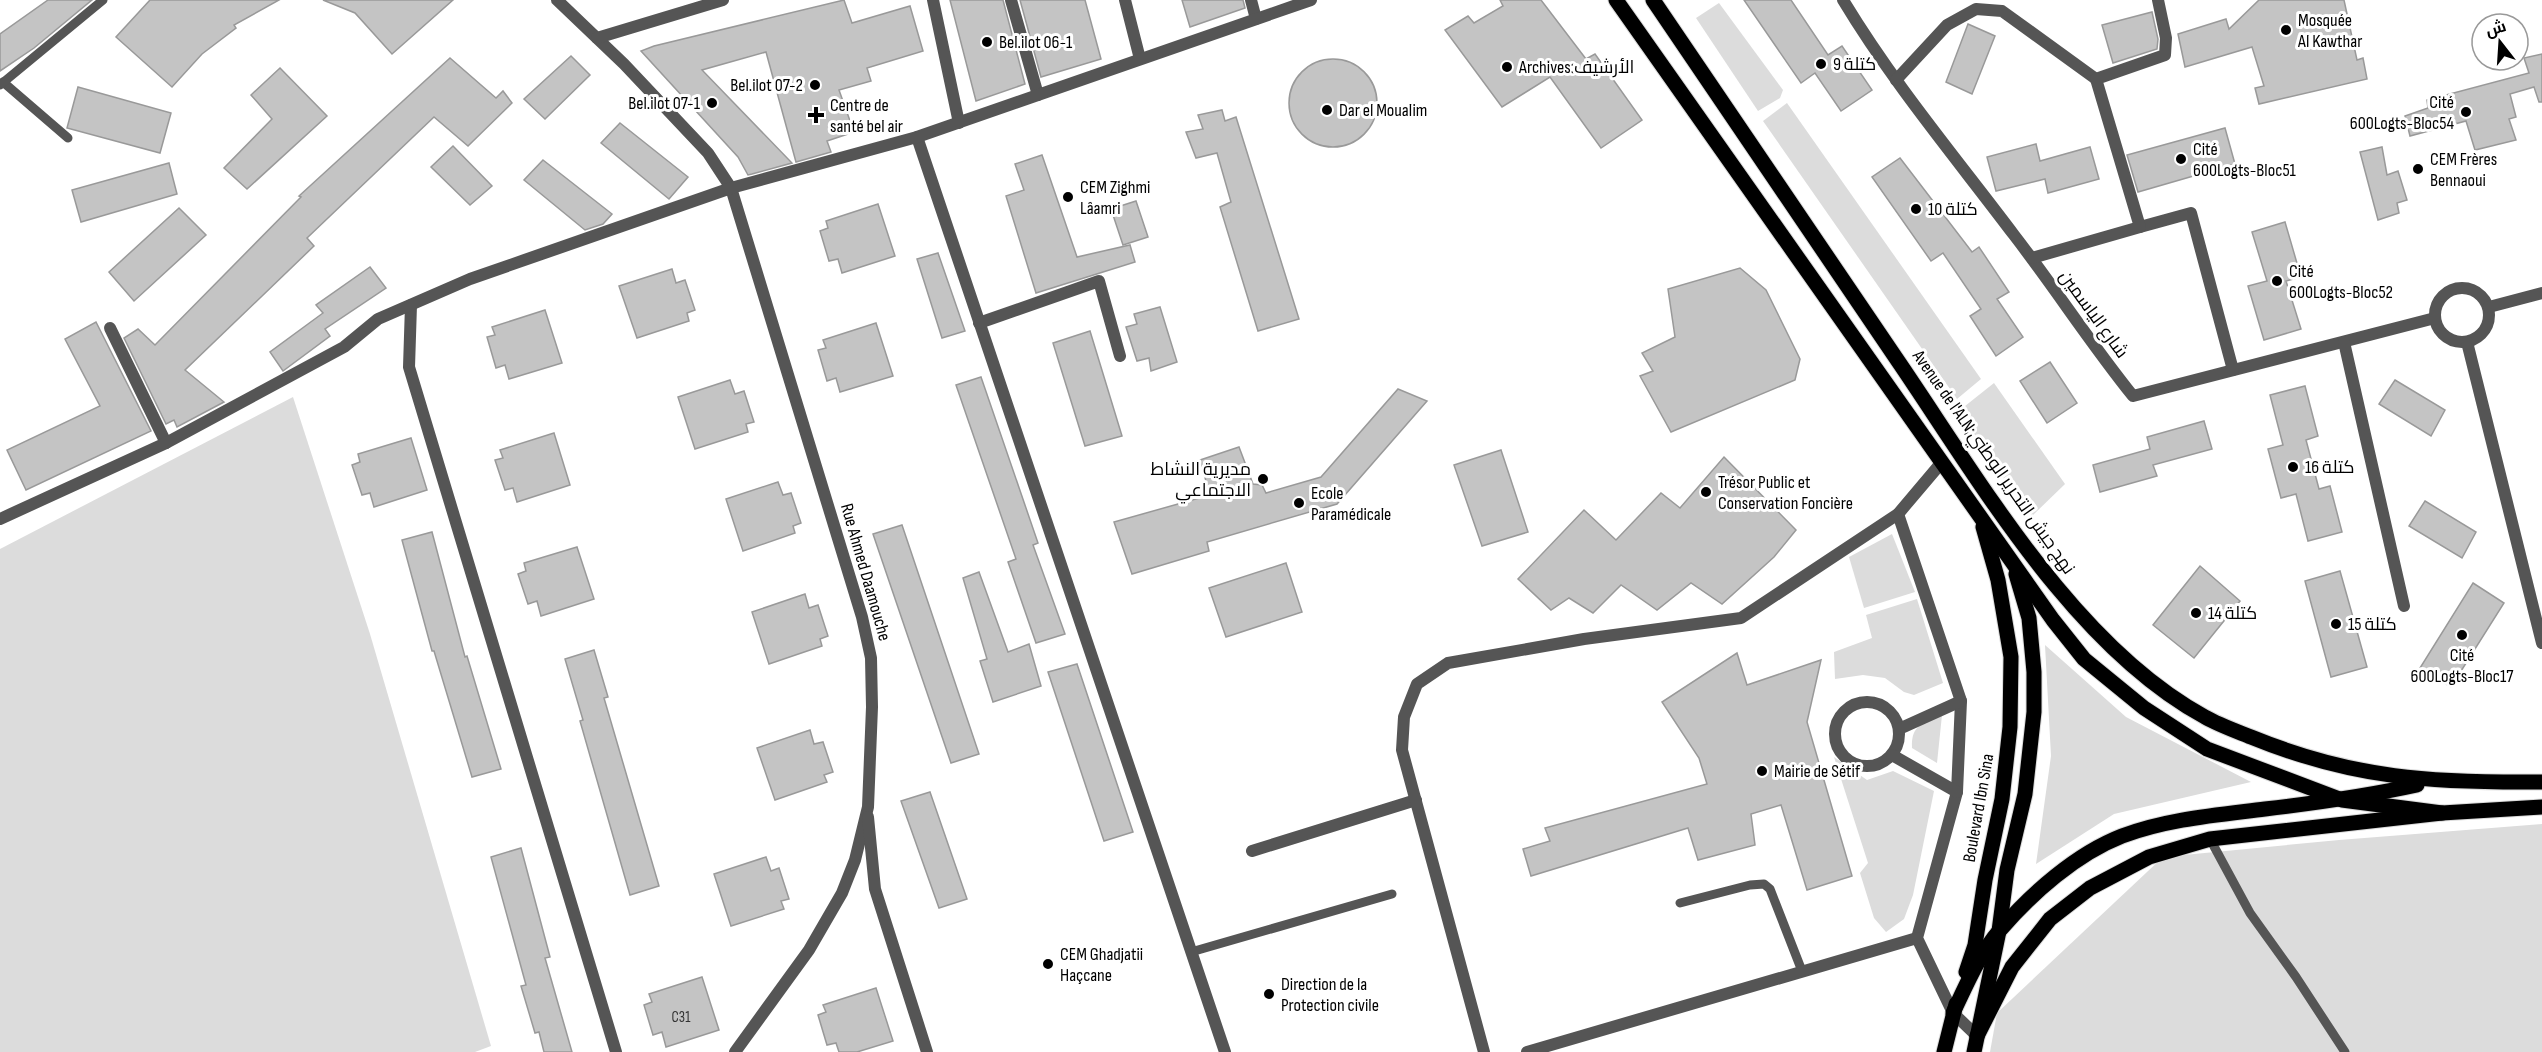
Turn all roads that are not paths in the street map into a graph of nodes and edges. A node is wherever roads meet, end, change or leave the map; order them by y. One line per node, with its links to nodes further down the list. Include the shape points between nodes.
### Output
1 (103, 0): 18 (lane)
2 (557, 0): 14 (street, Rue Ahmed Daamouche)
3 (723, 0): 14 (street)
4 (933, 0): 20 (street)
5 (1011, 0): 19 (street)
6 (1125, 0): 15 (street)
7 (1251, 0): 13 (street)
8 (1311, 0): 13 (street)
9 (1616, 0): 37 (main road)
10 (1653, 0): 38 (main road, Avenue de l'ALN;نهج جيش التحرير الوطني)
11 (1843, 0): 16 (street, شارع الياسمين)
12 (2158, 0): 17 (street, via 2166,38 2165,55)
13 (1256, 19): 15 (street)
14 (597, 38): 23 (street, Rue Ahmed Daamouche, via 708,153)
15 (1140, 59): 19 (street)
16 (1896, 80): 17 (street, via 1947,25 1976,9 2002,11); 25 (street, شارع الياسمين)
17 (2096, 80): 24 (street)
18 (1, 83): 22 (lane)
19 (1038, 95): 20 (street)
20 (958, 123): 21 (street)
21 (916, 137): 23 (street); 30 (street)
22 (68, 138)
23 (731, 188): 27 (street, via 470,279); 53 (street, Rue Ahmed Daamouche, via 872,658)
24 (2140, 227): 25 (street); 35 (street, via 2191,213)
25 (2032, 258): 35 (street, شارع الياسمين, via 2096,351 2133,396)
26 (2542, 293): 28 (street)
27 (411, 305): 36 (street, via 378,319 344,347); 66 (street, via 410,367)
28 (2489, 307): 29 (street, via 2470,288 2452,289 2439,300); 33 (street, via 2487,326)
29 (2434, 318): 32 (street, شارع الياسمين); 33 (street, via 2449,339)
30 (979, 323): 34 (street, via 1099,281); 62 (street)
31 (110, 328): 36 (street)
32 (2344, 342): 35 (street, شارع الياسمين); 43 (street)
33 (2467, 342): 44 (street)
34 (1120, 356)
35 (2233, 370)
36 (166, 443): 41 (street)
37 (1942, 462): 39 (street); 40 (main road)
38 (2000, 510): 42 (main road); 48 (main road, Avenue de l'ALN;نهج جيش التحرير الوطني, via 2070,604 2118,653 2160,688 2205,717 2270,745 2337,766)
39 (1898, 514): 45 (street); 51 (street, via 1741,618 1584,639 1448,663 1417,684 1404,717 1402,750)
40 (1980, 515): 42 (main road); 64 (main road, Boulevard Ibn Sina, via 1998,580 2011,657 2010,728 2002,799 1975,945)
41 (0, 519)
42 (2013, 562): 52 (main road, via 2084,659 2144,708 2207,749); 60 (main road, via 2029,618 2034,711 2025,794 2007,870)
43 (2404, 606)
44 (2542, 643)
45 (1961, 701): 46 (street); 50 (street)
46 (1899, 729): 47 (street); 47 (street, via 1889,710 1869,701 1848,707 1835,725 1837,747 1851,762 1873,766)
47 (1892, 755): 50 (street)
48 (2432, 782): 49 (main road); 52 (main road)
49 (2542, 782)
50 (1957, 792): 61 (street)
51 (1416, 800): 57 (street); 70 (street)
52 (2342, 800): 55 (main road); 60 (main road, via 2204,817 2121,837 2083,856 2051,880)
53 (868, 807): 67 (street, Rue Ahmed Daamouche, via 855,861 842,893 809,950); 68 (street, via 875,889)
54 (2542, 807): 55 (main road)
55 (2442, 813): 56 (main road)
56 (2210, 839): 65 (main road, via 2150,857 2090,888 2050,919 2012,967); 74 (lane, via 2250,913)
57 (1252, 851)
58 (1392, 894): 62 (lane)
59 (1680, 903): 63 (lane, via 1764,884 1770,889)
60 (1999, 931): 64 (main road, via 1968,980); 65 (main road)
61 (1917, 938): 63 (street); 64 (street)
62 (1191, 952): 69 (street)
63 (1802, 972): 71 (street)
64 (1953, 1013): 65 (street); 72 (main road)
65 (1977, 1036): 73 (main road)
66 (616, 1052)
67 (735, 1052)
68 (927, 1052)
69 (1224, 1052)
70 (1485, 1052)
71 (1527, 1052)
72 (1944, 1052)
73 (1974, 1052)
74 (2345, 1052)

